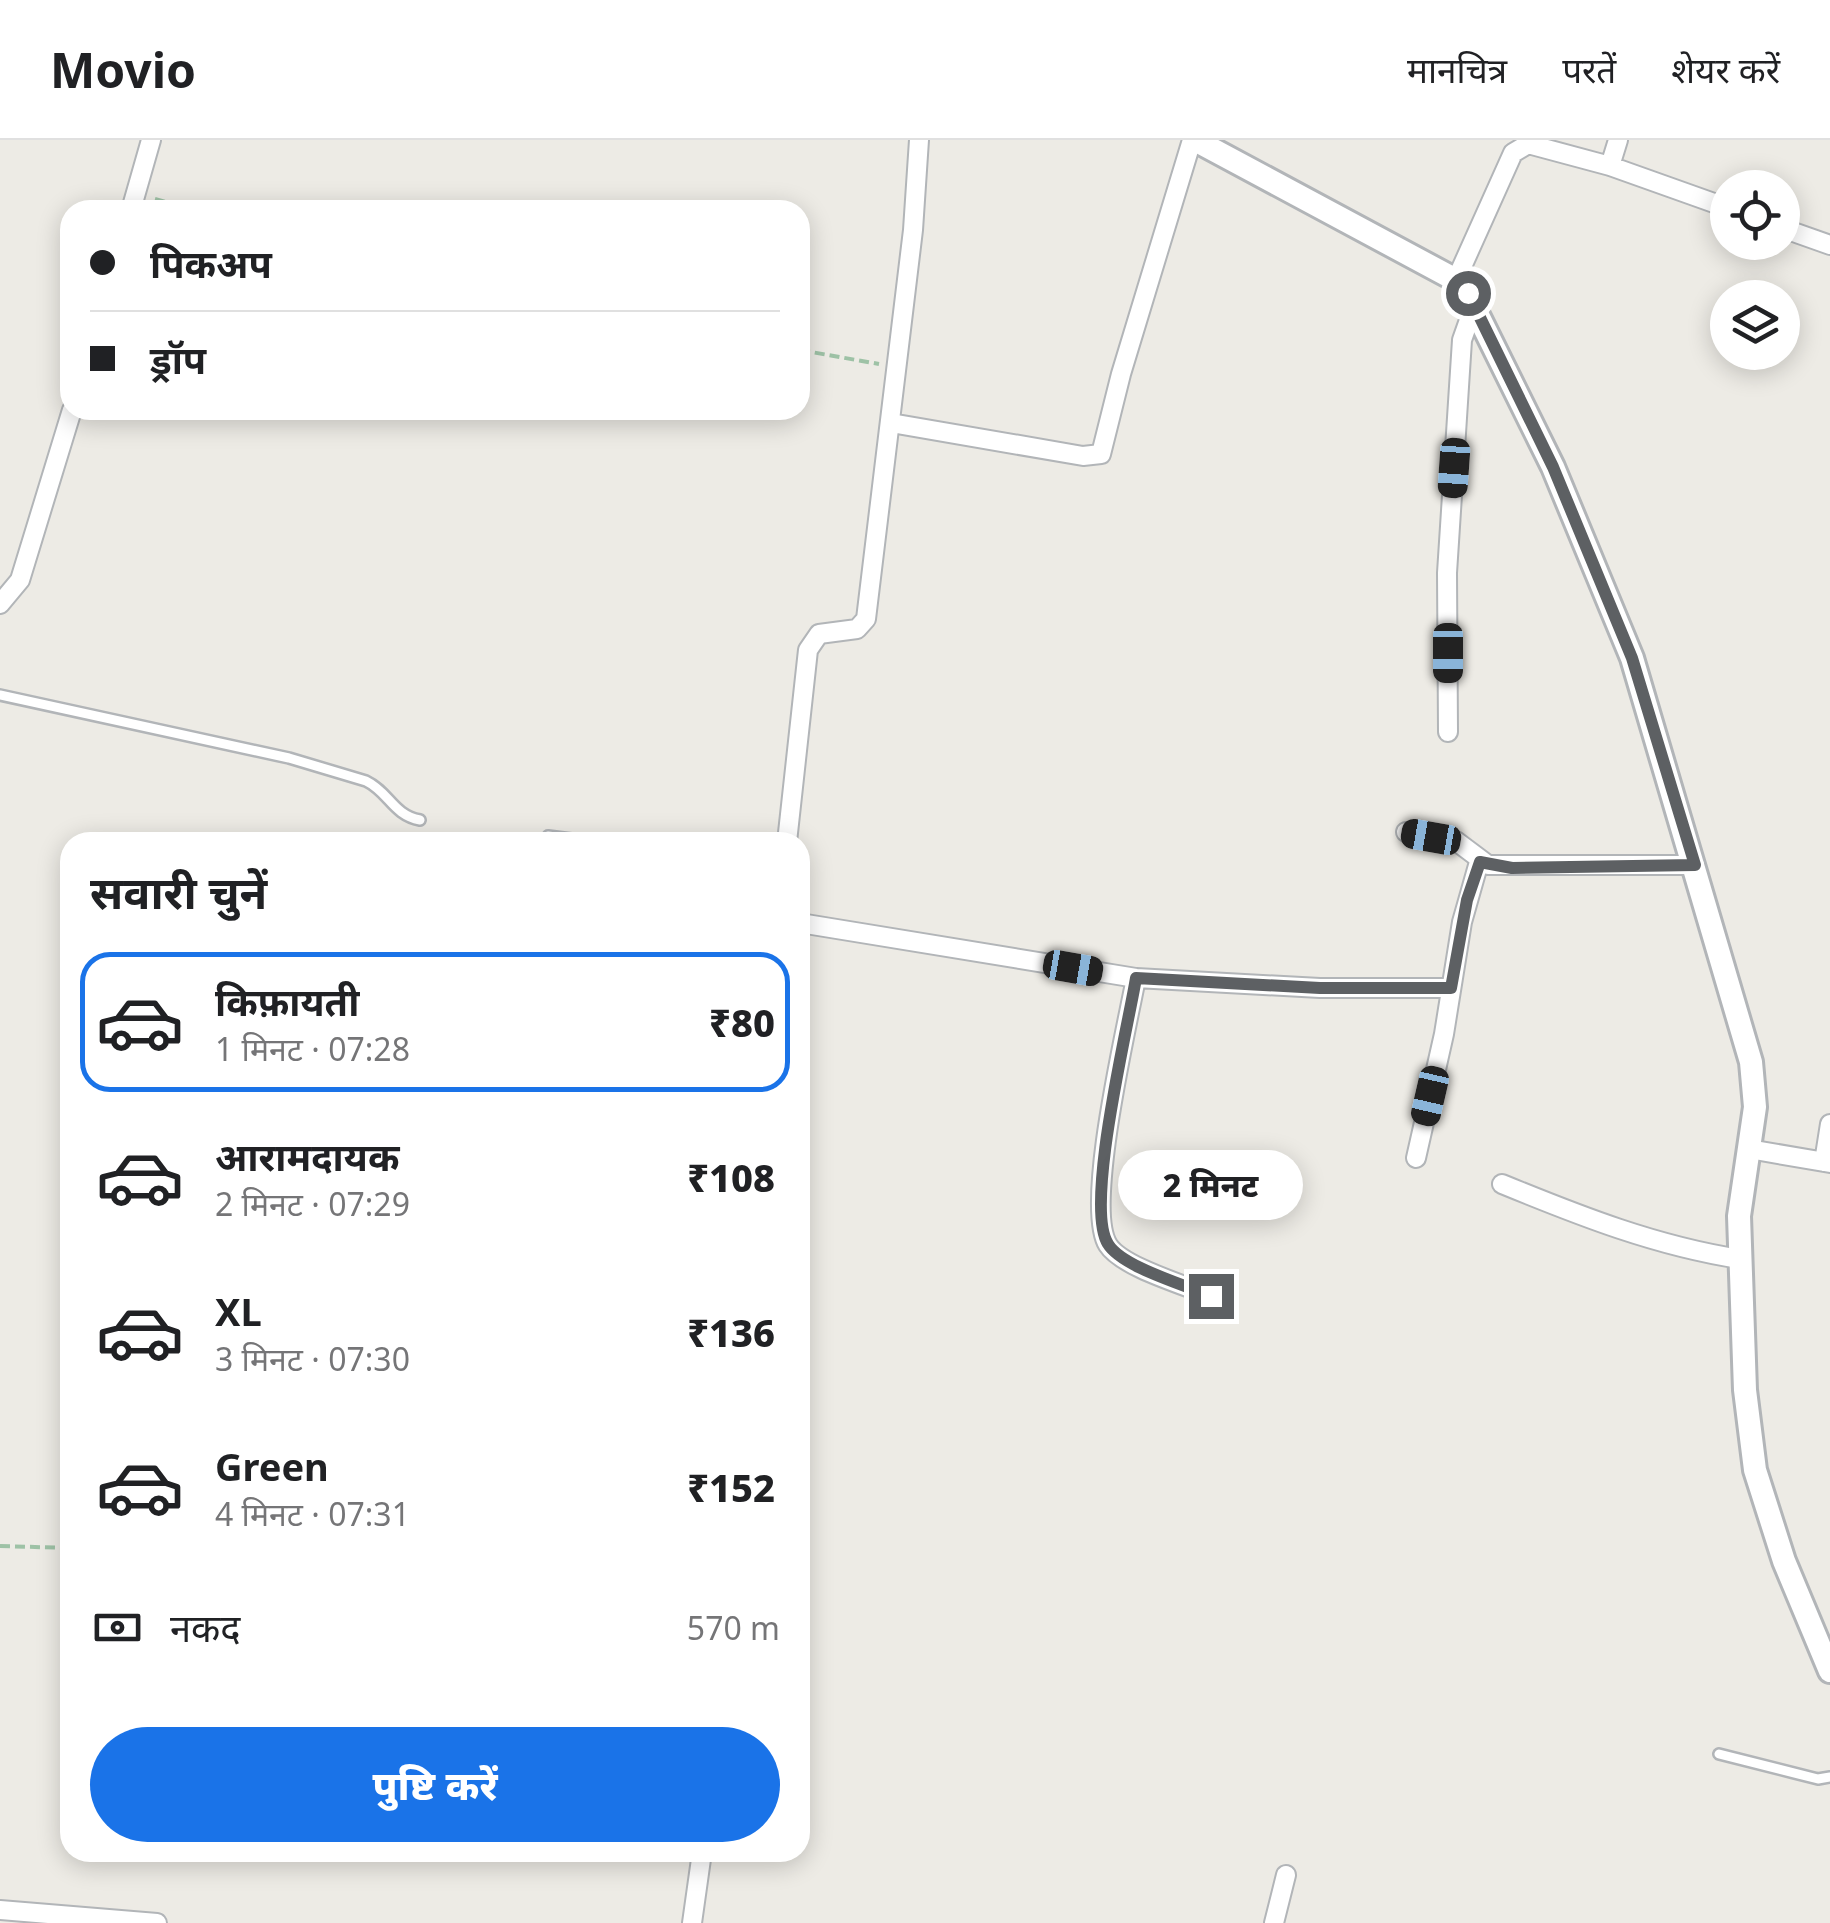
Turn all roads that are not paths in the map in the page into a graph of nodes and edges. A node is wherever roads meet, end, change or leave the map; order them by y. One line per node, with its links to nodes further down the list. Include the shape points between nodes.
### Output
1 (151, 140): 6 (street)
2 (920, 140): 13 (street)
3 (1193, 140): 10 (street); 13 (street, via 1101,454)
4 (1618, 140): 5 (street)
5 (1610, 166): 7 (street); 10 (street, via 1539,144 1520,146)
6 (134, 200)
7 (1710, 202)
8 (1800, 234): 9 (street)
9 (1830, 245)
10 (1456, 280): 11 (street)
11 (1474, 306): 16 (street, via 1462,340 1447,573); 21 (street, via 1553,467 1632,658)
12 (69, 420): 14 (street, via 20,580)
13 (891, 423): 18 (street, via 866,620 856,629 819,634 808,650)
14 (0, 604)
15 (0, 695): 17 (lane, via 366,781 404,817)
16 (1448, 732)
17 (420, 820)
18 (788, 832)
19 (1406, 832): 20 (street, via 1456,842)
20 (1480, 862): 21 (street, via 1512,868); 24 (street)
21 (1695, 865): 26 (street, via 1751,1062 1755,1107)
22 (810, 925): 23 (street)
23 (1136, 978): 24 (street); 31 (street, via 1102,1170 1103,1230 1108,1246 1127,1261)
24 (1451, 988): 27 (street)
25 (1830, 1124): 28 (street)
26 (1749, 1149): 28 (street); 30 (street)
27 (1416, 1158)
28 (1827, 1162)
29 (1502, 1184): 30 (street, via 1658,1243)
30 (1740, 1259): 32 (street, via 1755,1470)
31 (1211, 1296)
32 (1830, 1670)
33 (1719, 1754): 34 (lane)
34 (1830, 1777)
35 (701, 1862): 40 (street)
36 (1286, 1875): 41 (street)
37 (0, 1910): 38 (street)
38 (68, 1919): 39 (street)
39 (157, 1923)
40 (692, 1923)
41 (1274, 1923)

